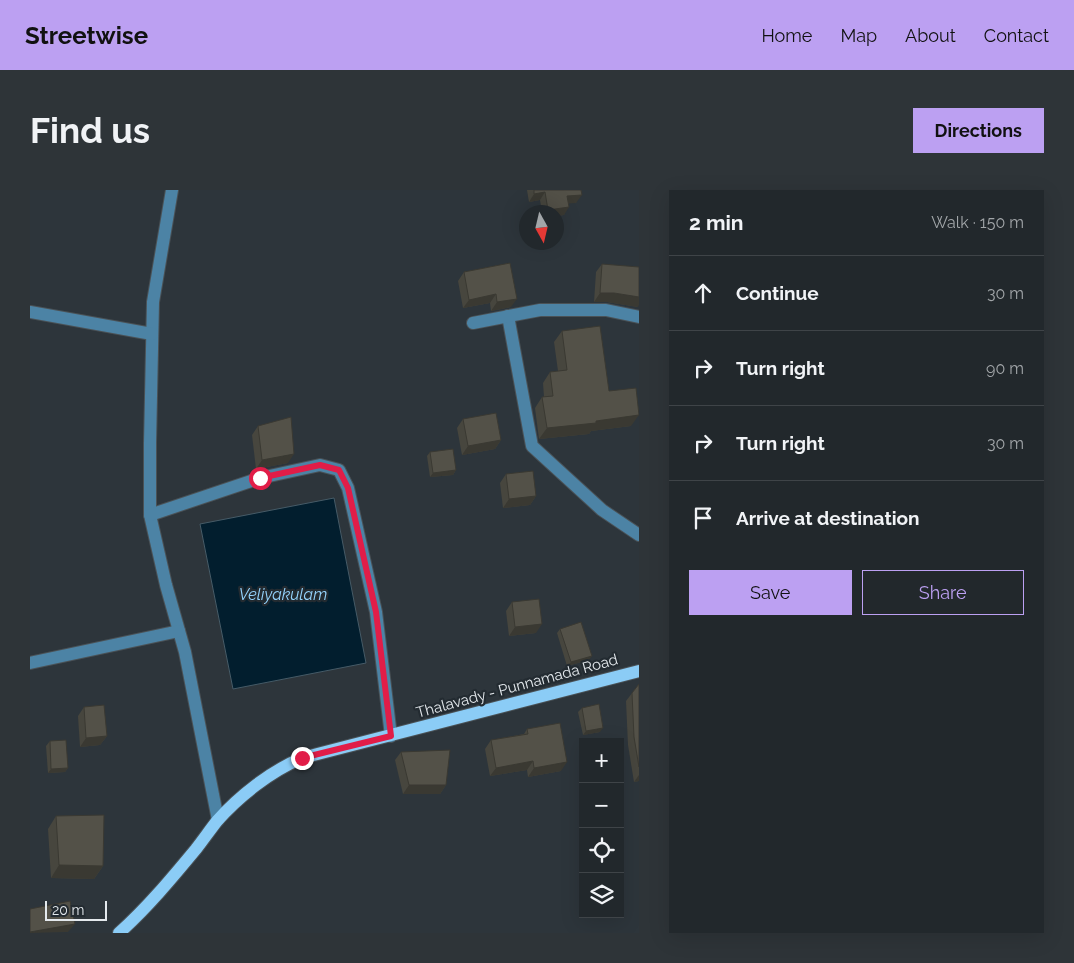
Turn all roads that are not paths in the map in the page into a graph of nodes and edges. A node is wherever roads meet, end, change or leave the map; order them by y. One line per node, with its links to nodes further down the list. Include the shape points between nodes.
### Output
1 (172, 190): 6 (street, via 153,302)
2 (30, 312): 6 (street)
3 (508, 316): 4 (street, via 540,310 606,310); 5 (street); 8 (street, via 532,446 602,510)
4 (639, 317)
5 (473, 323)
6 (152, 334): 7 (street)
7 (150, 515): 9 (street); 12 (street, via 260,478 320,465 339,470 348,488 376,612)
8 (639, 535)
9 (179, 631): 10 (street); 13 (street)
10 (30, 664)
11 (639, 671): 12 (main road, Thalavady - Punnamada Road)
12 (391, 736): 13 (main road, Thalavady - Punnamada Road, via 302,758 284,766)
13 (218, 820): 14 (main road, Thalavady - Punnamada Road, via 140,914)
14 (119, 933)

